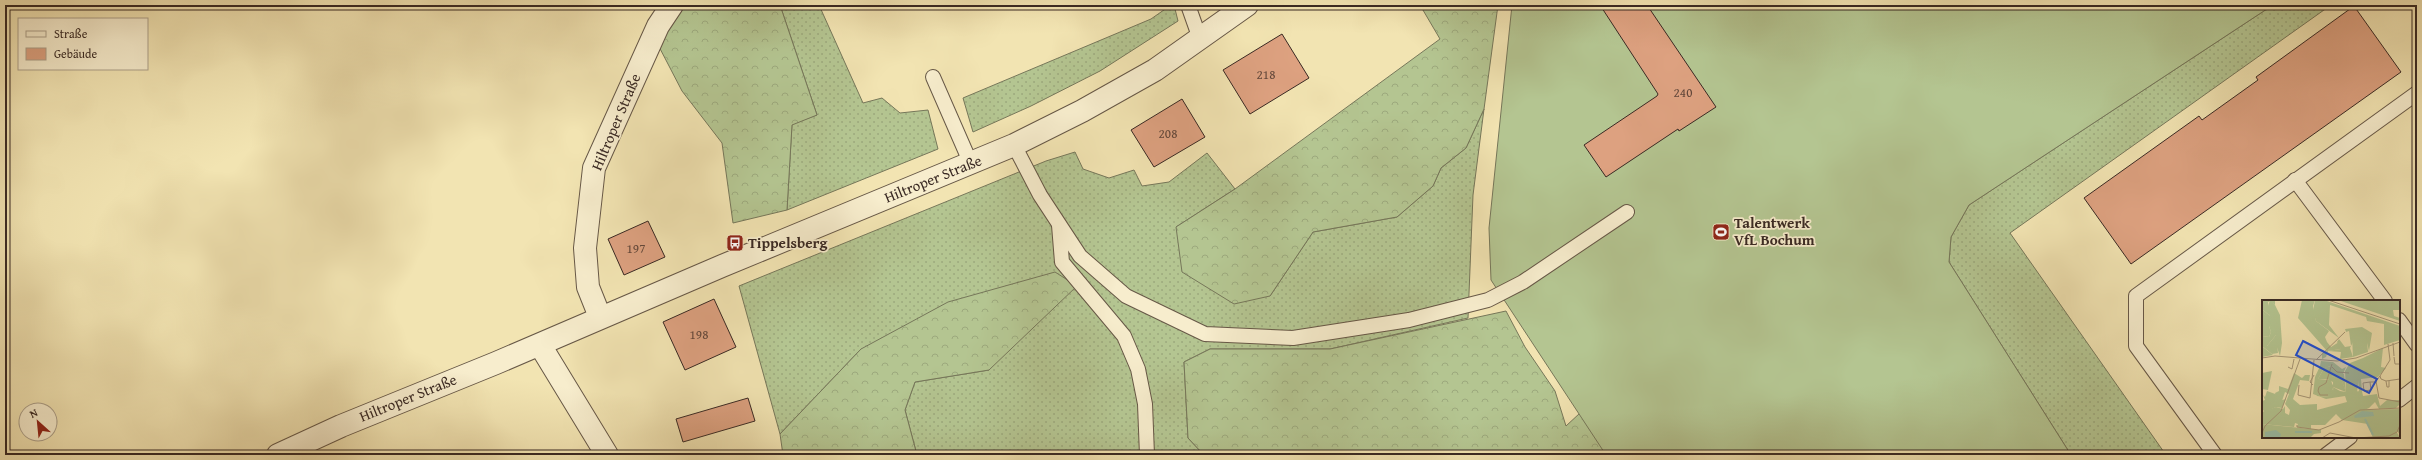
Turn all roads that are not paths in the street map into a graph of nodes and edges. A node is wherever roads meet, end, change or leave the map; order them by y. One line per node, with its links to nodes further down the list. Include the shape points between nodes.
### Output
1 (672, 5): 13 (street, Hiltroper Straße, via 658,26 594,168 585,248 588,288)
2 (1188, 5): 4 (lane)
3 (1247, 5): 4 (street, Hiltroper Straße)
4 (1200, 39): 7 (street, Hiltroper Straße, via 1155,70)
5 (933, 77): 8 (lane)
6 (2417, 93): 9 (lane)
7 (1014, 145): 8 (street, Hiltroper Straße); 11 (lane, via 1040,195)
8 (971, 164): 13 (street, Hiltroper Straße)
9 (2296, 180): 12 (lane); 23 (lane, via 2136,296 2136,346)
10 (1627, 212): 11 (lane, via 1523,282 1488,300 1409,320 1293,338 1205,334 1148,307 1126,296 1080,256)
11 (1059, 223): 22 (lane, via 1062,262 1124,336 1138,369 1144,404)
12 (2384, 300)
13 (600, 317): 15 (street, Hiltroper Straße)
14 (2400, 321): 16 (lane)
15 (540, 345): 20 (street, Hiltroper Straße, via 341,426); 21 (street)
16 (2417, 345)
17 (2417, 386): 18 (lane)
18 (2400, 399)
19 (2349, 438): 24 (lane)
20 (278, 455)
21 (607, 455)
22 (1147, 455)
23 (2215, 455)
24 (2326, 455)

